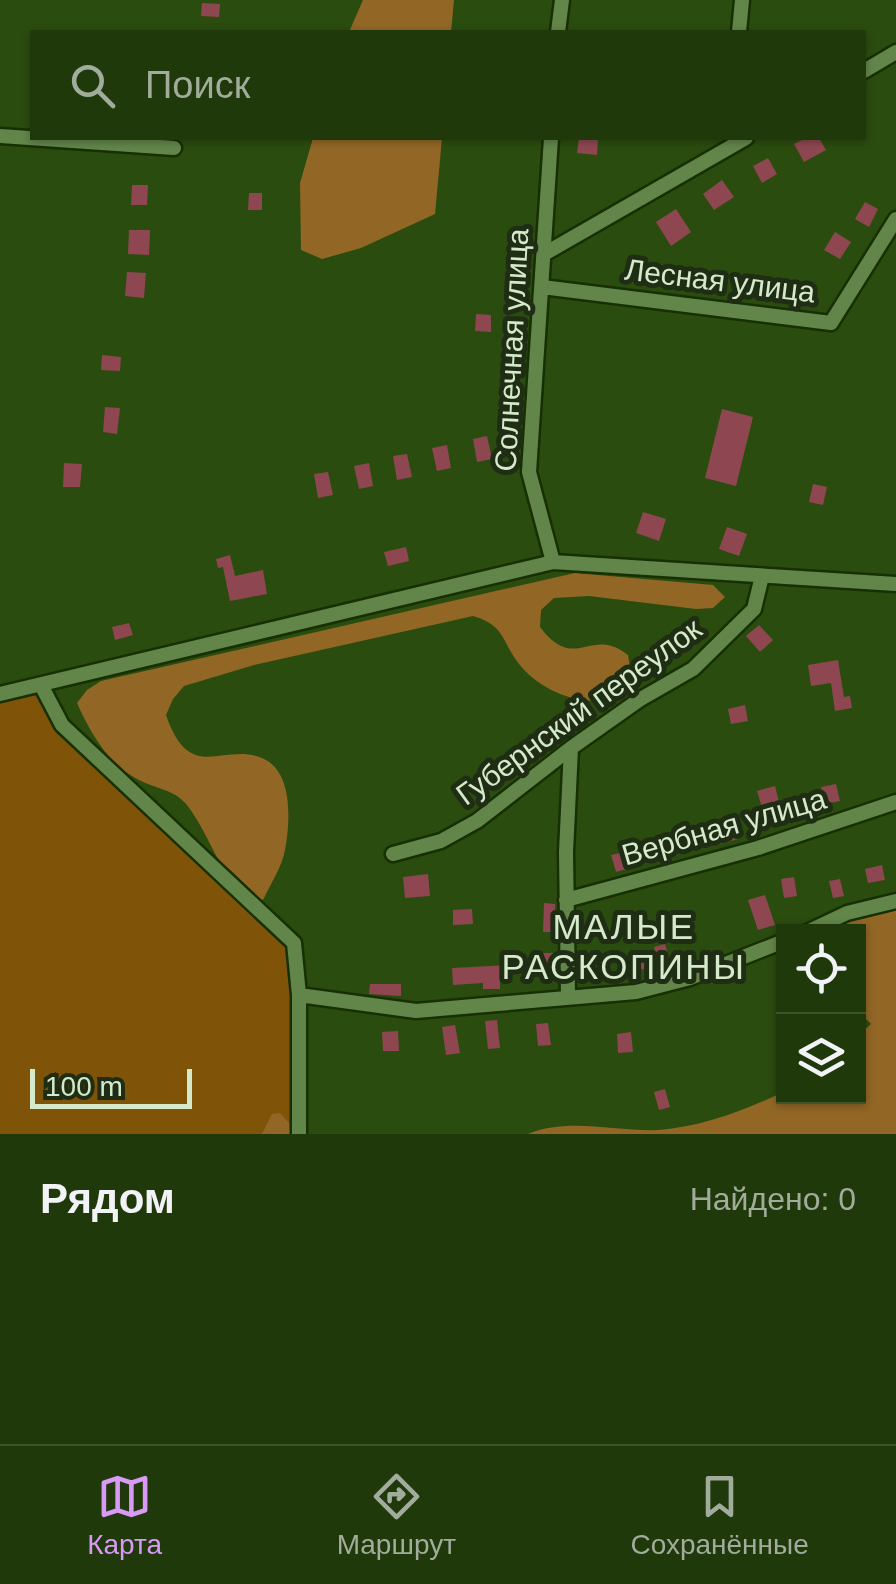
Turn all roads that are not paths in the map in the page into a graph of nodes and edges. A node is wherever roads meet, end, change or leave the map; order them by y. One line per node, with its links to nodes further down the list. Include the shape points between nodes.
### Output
1 (562, 0): 3 (street)
2 (742, 0): 4 (street)
3 (558, 30)
4 (740, 30)
5 (896, 52): 6 (street)
6 (866, 69)
7 (0, 136): 8 (street)
8 (30, 138)
9 (58, 140): 12 (street)
10 (551, 140): 14 (street, Солнечная улица)
11 (732, 142): 14 (street)
12 (174, 148)
13 (896, 219): 15 (street, Лесная улица, via 831,322)
14 (544, 254): 15 (street, Солнечная улица)
15 (542, 287): 16 (street, Солнечная улица, via 530,472)
16 (553, 562): 17 (street); 19 (street)
17 (762, 576): 18 (street); 21 (street, Губернский переулок, via 754,609 694,669)
18 (896, 584)
19 (41, 685): 20 (street); 28 (street, via 62,726 294,943)
20 (0, 694)
21 (571, 748): 23 (street, Губернский переулок, via 478,821 441,841); 24 (street)
22 (896, 802): 24 (street, Вербная улица)
23 (394, 854)
24 (566, 900): 29 (street)
25 (896, 901): 26 (street)
26 (824, 924)
27 (776, 944): 29 (street, via 636,992)
28 (300, 995): 29 (street, via 416,1011); 30 (street)
29 (568, 997)
30 (299, 1134)

